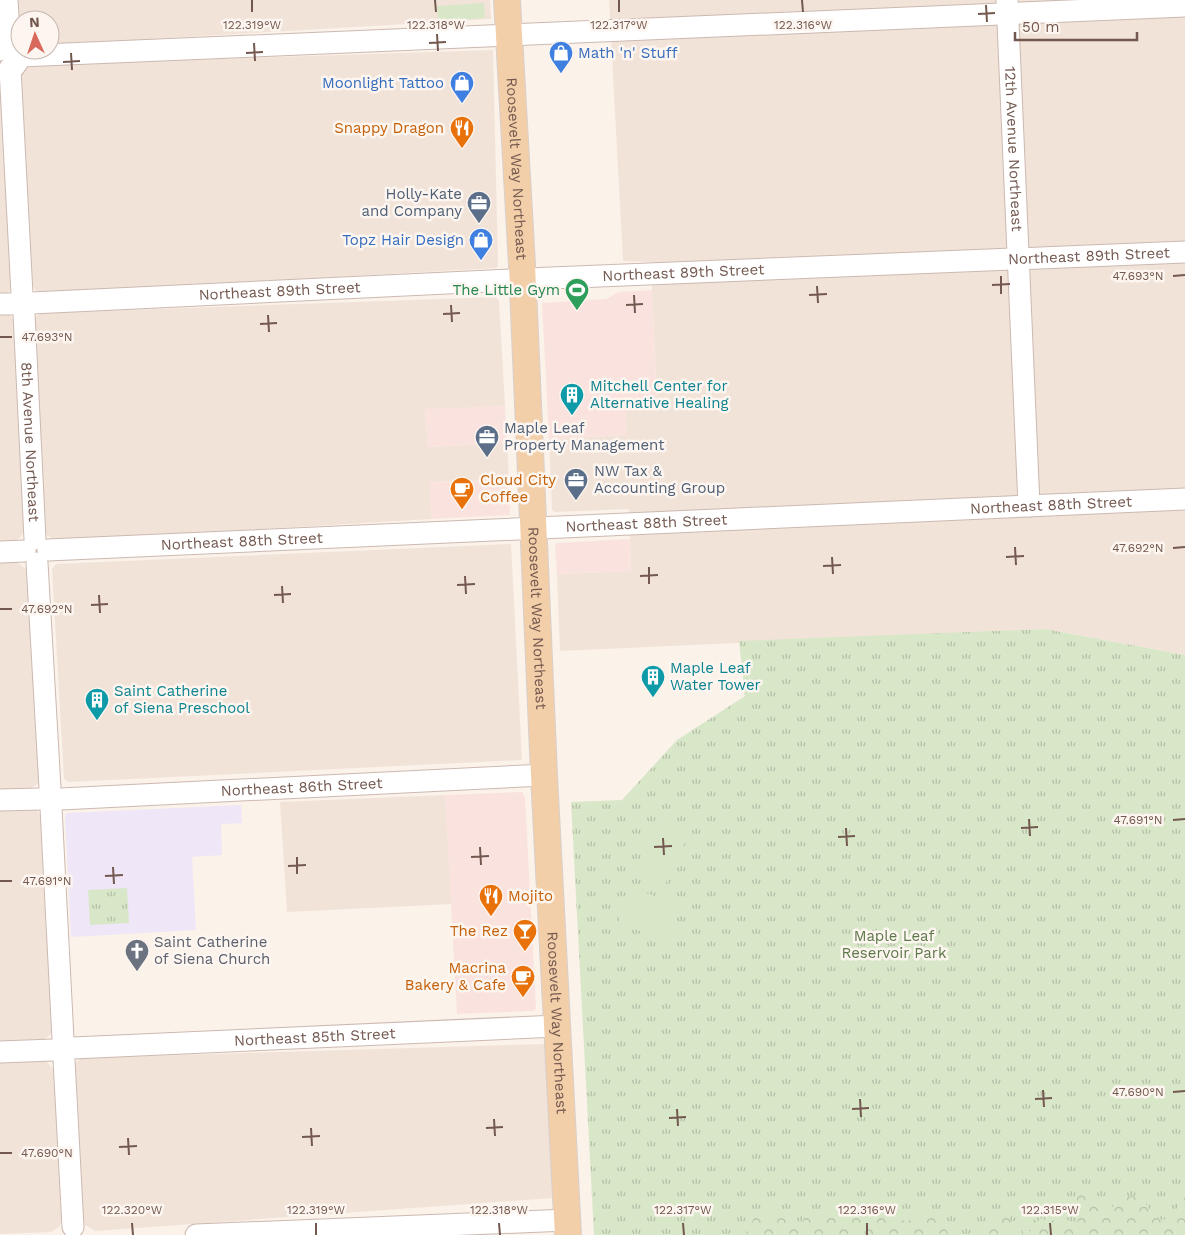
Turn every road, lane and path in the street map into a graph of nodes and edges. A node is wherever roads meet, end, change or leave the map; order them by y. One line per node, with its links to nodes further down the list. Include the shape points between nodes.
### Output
1 (7, 0): 6 (street, 8th Avenue Northeast)
2 (507, 0): 5 (main road, Roosevelt Way Northeast)
3 (1185, 6): 4 (street)
4 (1008, 7): 5 (street); 8 (street, 12th Avenue Northeast)
5 (508, 34): 6 (street); 9 (main road, Roosevelt Way Northeast)
6 (8, 57): 10 (street, 8th Avenue Northeast)
7 (1185, 252): 8 (street, Northeast 89th Street)
8 (1017, 259): 9 (street, Northeast 89th Street); 12 (street, 12th Avenue Northeast)
9 (523, 280): 10 (street, Northeast 89th Street); 13 (main road, Roosevelt Way Northeast)
10 (18, 304): 14 (street, 8th Avenue Northeast)
11 (1185, 499): 12 (street, Northeast 88th Street)
12 (1029, 506): 13 (street, Northeast 88th Street)
13 (534, 528): 14 (street, Northeast 88th Street); 16 (main road, Roosevelt Way Northeast)
14 (36, 551): 15 (street, Northeast 88th Street); 17 (street, 8th Avenue Northeast)
15 (0, 552)
16 (544, 775): 17 (street, Northeast 86th Street); 19 (main road, Roosevelt Way Northeast)
17 (50, 798): 18 (street, Northeast 86th Street); 20 (street, 8th Avenue Northeast)
18 (0, 800)
19 (557, 1026): 20 (street, Northeast 85th Street); 22 (main road, Roosevelt Way Northeast)
20 (63, 1049): 21 (street, Northeast 85th Street); 23 (street, 8th Avenue Northeast)
21 (0, 1052)
22 (568, 1228): 24 (street)
23 (73, 1232)
24 (196, 1235)

